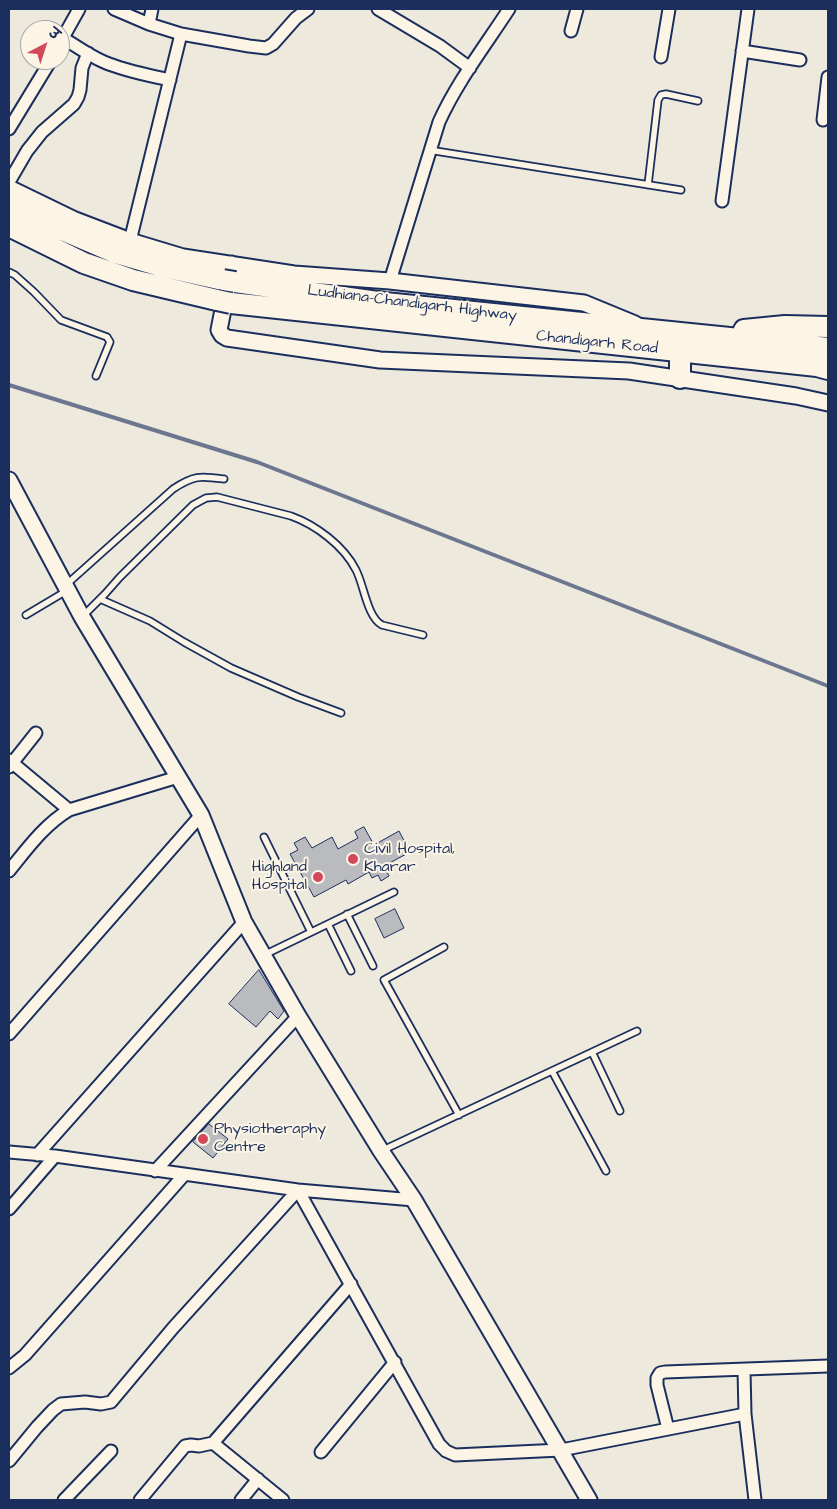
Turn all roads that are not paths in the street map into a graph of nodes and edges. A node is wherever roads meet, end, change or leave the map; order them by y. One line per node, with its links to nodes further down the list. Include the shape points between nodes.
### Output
1 (79, 9): 11 (street)
2 (114, 9): 10 (street)
3 (152, 9): 10 (street)
4 (308, 9): 13 (street, via 266,48)
5 (378, 9): 19 (street)
6 (509, 9): 19 (street)
7 (577, 9): 12 (street)
8 (669, 9): 17 (street)
9 (748, 9): 15 (street)
10 (149, 24): 13 (street)
11 (70, 25)
12 (571, 31)
13 (181, 34): 22 (street)
14 (70, 45): 16 (street)
15 (742, 51): 18 (street); 31 (street)
16 (88, 53): 22 (street, via 128,71); 27 (street, via 74,104 42,132)
17 (661, 57)
18 (800, 60)
19 (470, 68): 26 (street, via 438,122)
20 (45, 70): 25 (street)
21 (828, 77): 24 (street)
22 (170, 80): 34 (street)
23 (698, 101): 28 (lane, via 666,94 658,100)
24 (823, 120)
25 (9, 129)
26 (429, 150): 28 (lane); 37 (street)
27 (9, 182)
28 (648, 184): 30 (lane)
29 (9, 188): 34 (street, via 75,220)
30 (681, 190)
31 (722, 201)
32 (9, 204): 36 (highway, Ludhiana-Chandigarh Highway, via 116,253 160,266)
33 (9, 226): 42 (highway, Chandigarh Road, via 84,263 134,280 224,301)
34 (130, 241): 36 (street)
35 (9, 272): 44 (lane, via 61,320 107,337 110,342)
36 (230, 275): 37 (street, via 294,274); 39 (highway, Ludhiana-Chandigarh Highway, via 385,303); 45 (street, via 219,330 227,338 380,360 629,371)
37 (390, 281): 39 (street, via 584,303)
38 (828, 327): 40 (highway, via 784,326)
39 (646, 329): 40 (highway, Ludhiana-Chandigarh Highway)
40 (715, 336): 41 (highway, Ludhiana-Chandigarh Highway)
41 (828, 348)
42 (680, 351): 43 (highway, Chandigarh Road); 45 (highway)
43 (828, 369)
44 (96, 376)
45 (680, 378): 46 (street)
46 (828, 402)
47 (224, 479): 49 (lane, via 197,477 173,488)
48 (9, 480): 49 (street)
49 (66, 588): 51 (lane); 52 (street)
50 (100, 599): 52 (lane); 53 (lane, via 193,505 206,498 217,497 291,516 322,532 353,564 377,622); 54 (lane, via 150,621 231,668)
51 (26, 615)
52 (82, 617): 57 (street)
53 (423, 635)
54 (341, 713)
55 (36, 734): 56 (street)
56 (10, 763): 58 (street)
57 (178, 778): 58 (street); 59 (street)
58 (69, 810): 61 (street, via 44,829)
59 (201, 815): 64 (street); 73 (street)
60 (264, 837): 66 (lane)
61 (9, 871)
62 (394, 892): 63 (lane)
63 (347, 914): 65 (lane); 69 (lane)
64 (244, 922): 68 (street); 80 (street)
65 (328, 924): 66 (lane); 70 (lane)
66 (311, 932): 68 (lane)
67 (444, 947): 77 (lane, via 384,980)
68 (264, 955): 71 (street)
69 (374, 966)
70 (351, 971)
71 (298, 1016): 78 (street); 82 (street)
72 (637, 1031): 74 (lane)
73 (9, 1034)
74 (592, 1052): 75 (lane); 76 (lane)
75 (552, 1071): 77 (lane); 83 (lane)
76 (620, 1111)
77 (459, 1114): 78 (lane)
78 (381, 1151): 86 (street)
79 (9, 1152): 80 (street)
80 (37, 1155): 81 (street)
81 (55, 1156): 82 (street); 87 (street)
82 (155, 1170): 84 (street)
83 (606, 1171)
84 (184, 1175): 85 (street); 91 (street, via 25,1355)
85 (298, 1190): 86 (street); 88 (street); 99 (street, via 111,1402 61,1404)
86 (414, 1200): 96 (street)
87 (9, 1209)
88 (351, 1284): 89 (street); 95 (street)
89 (395, 1362): 96 (street, via 439,1444 446,1451 455,1455); 98 (street)
90 (828, 1366): 92 (street)
91 (9, 1368)
92 (744, 1370): 93 (street); 94 (street, via 660,1373 658,1385)
93 (745, 1414): 94 (street); 106 (street)
94 (668, 1429): 96 (street)
95 (214, 1443): 100 (street); 102 (street, via 185,1446)
96 (560, 1450): 105 (street)
97 (111, 1451): 101 (street)
98 (321, 1452)
99 (9, 1461)
100 (258, 1479): 103 (street); 104 (street)
101 (64, 1500)
102 (140, 1500)
103 (241, 1500)
104 (284, 1500)
105 (590, 1500)
106 (755, 1500)

